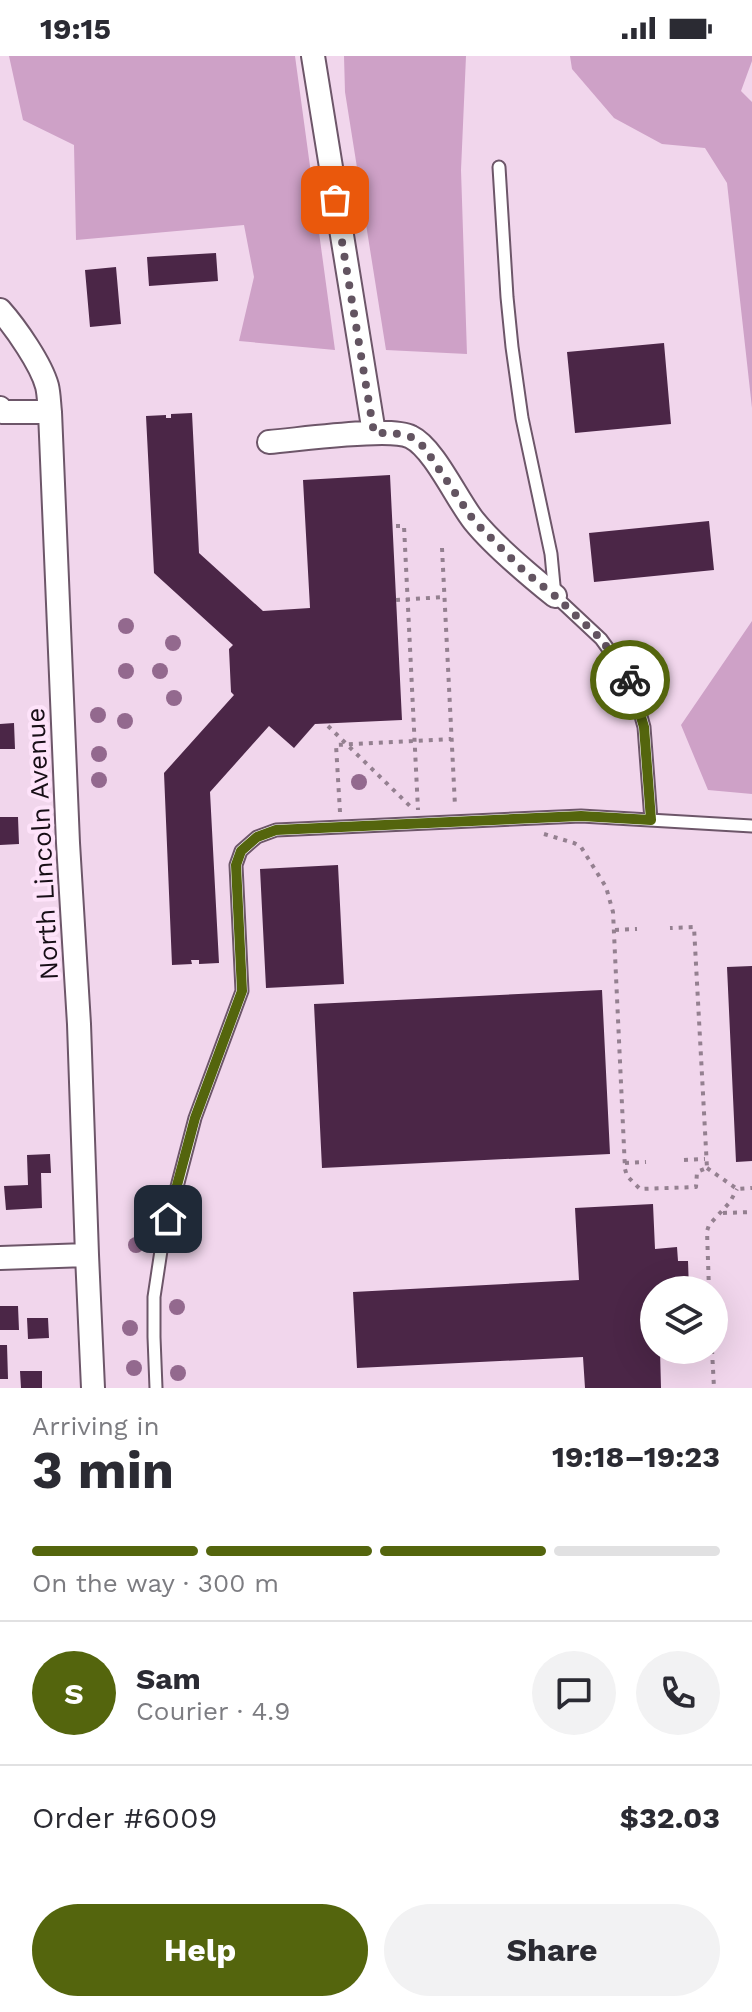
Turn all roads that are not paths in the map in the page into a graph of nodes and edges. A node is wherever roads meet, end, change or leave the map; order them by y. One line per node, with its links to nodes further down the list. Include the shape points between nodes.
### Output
1 (313, 56): 6 (street)
2 (499, 167): 8 (lane, via 512,347)
3 (0, 310): 4 (street, North Lincoln Avenue, via 47,386)
4 (50, 412): 5 (street); 11 (street, North Lincoln Avenue)
5 (1, 413)
6 (374, 433): 7 (street); 8 (street, via 411,437 424,447 474,521)
7 (269, 442)
8 (555, 596): 9 (lane, via 601,639 631,680 644,727)
9 (651, 820): 10 (lane); 14 (lane, via 581,816 276,830 241,851 236,891 242,991 195,1118 162,1244 154,1297)
10 (752, 826)
11 (87, 1255): 12 (street); 13 (street, North Lincoln Avenue)
12 (0, 1258)
13 (93, 1388)
14 (156, 1388)

